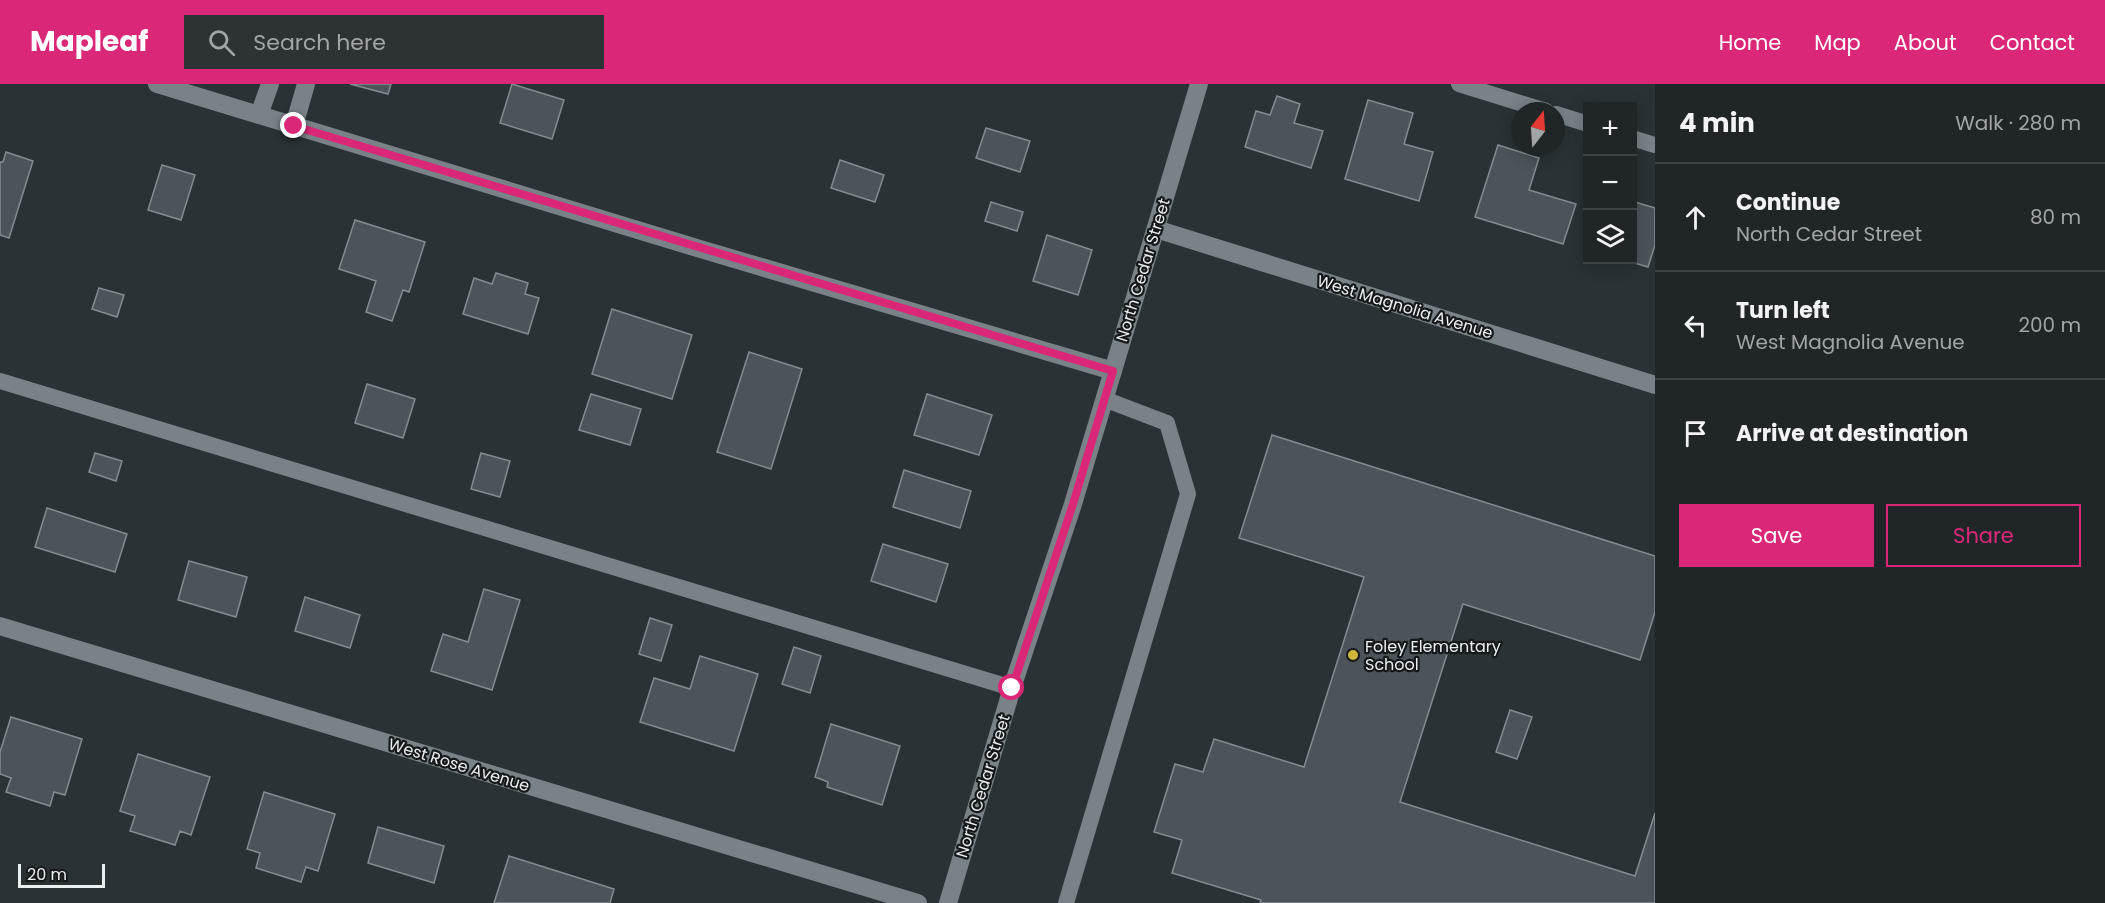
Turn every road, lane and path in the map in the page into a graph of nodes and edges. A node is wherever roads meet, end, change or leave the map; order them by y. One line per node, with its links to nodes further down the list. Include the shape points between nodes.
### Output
1 (157, 84): 7 (street)
2 (270, 84): 7 (street)
3 (306, 84): 10 (street)
4 (1199, 84): 13 (street, North Cedar Street)
5 (1459, 84): 6 (lane)
6 (1517, 102)
7 (259, 115): 10 (street)
8 (1565, 117): 9 (lane)
9 (1583, 123)
10 (294, 126): 14 (street)
11 (1637, 140): 12 (lane)
12 (1655, 145)
13 (1155, 229): 14 (street, North Cedar Street); 16 (street, West Magnolia Avenue)
14 (1113, 371): 17 (street, North Cedar Street)
15 (0, 381): 19 (lane)
16 (1655, 385)
17 (1104, 399): 19 (street, North Cedar Street); 22 (lane, via 1167,423 1188,494)
18 (0, 626): 20 (street, West Rose Avenue)
19 (1012, 688): 21 (street, North Cedar Street)
20 (918, 903)
21 (948, 903)
22 (1066, 903)

